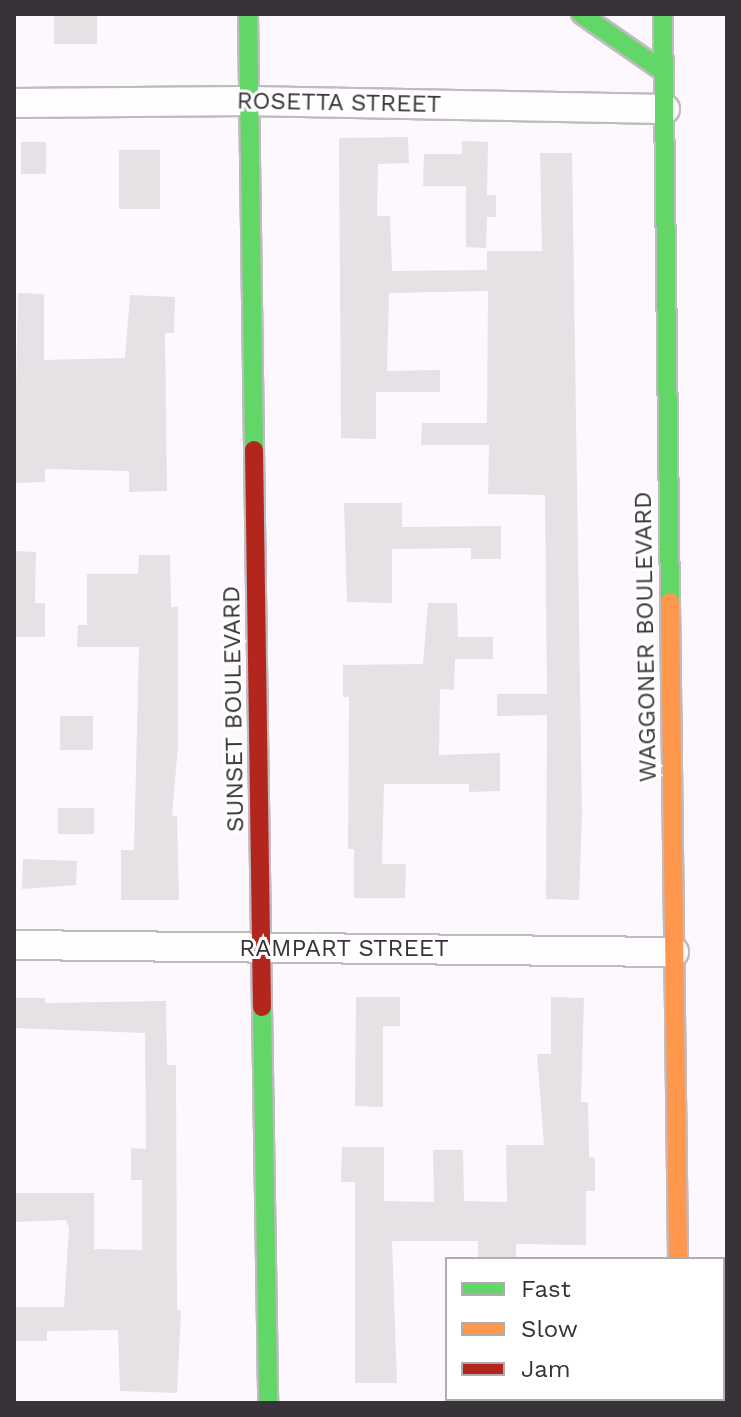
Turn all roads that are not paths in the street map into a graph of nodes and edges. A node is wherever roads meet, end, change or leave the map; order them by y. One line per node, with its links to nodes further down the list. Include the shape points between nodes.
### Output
1 (248, 14): 5 (street, SUNSET BOULEVARD)
2 (581, 14): 4 (street)
3 (663, 14): 4 (street, WAGGONER BOULEVARD)
4 (664, 72): 7 (street, WAGGONER BOULEVARD)
5 (248, 101): 6 (street, ROSETTA STREET); 7 (street, ROSETTA STREET); 9 (street, SUNSET BOULEVARD)
6 (14, 103)
7 (665, 109): 10 (street, WAGGONER BOULEVARD)
8 (14, 945): 9 (street, RAMPART STREET)
9 (262, 949): 10 (street, RAMPART STREET); 12 (street, SUNSET BOULEVARD)
10 (674, 952): 11 (street, WAGGONER BOULEVARD)
11 (678, 1257)
12 (268, 1403)

